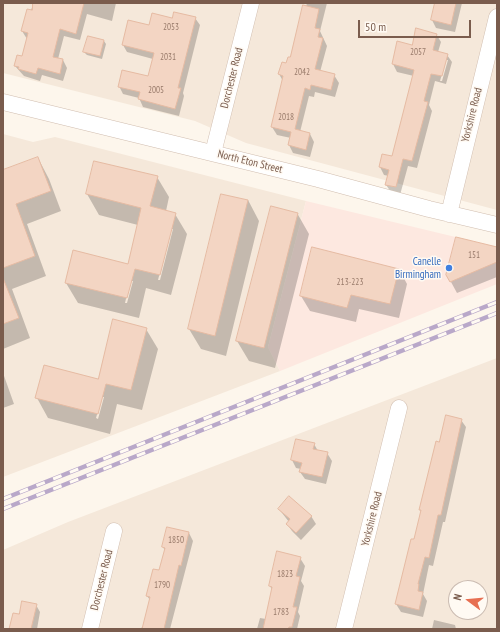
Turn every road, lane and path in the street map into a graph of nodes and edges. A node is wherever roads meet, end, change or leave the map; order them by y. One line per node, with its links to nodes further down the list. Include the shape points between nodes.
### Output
1 (251, 3): 4 (street, Dorchester Road)
2 (497, 17): 5 (street, Yorkshire Road)
3 (3, 102): 4 (street, North Eton Street)
4 (213, 153): 5 (street, North Eton Street)
5 (449, 214): 6 (street, North Eton Street)
6 (497, 225)
7 (399, 408): 10 (street, Yorkshire Road)
8 (114, 531): 9 (street, Dorchester Road)
9 (90, 629)
10 (344, 629)

